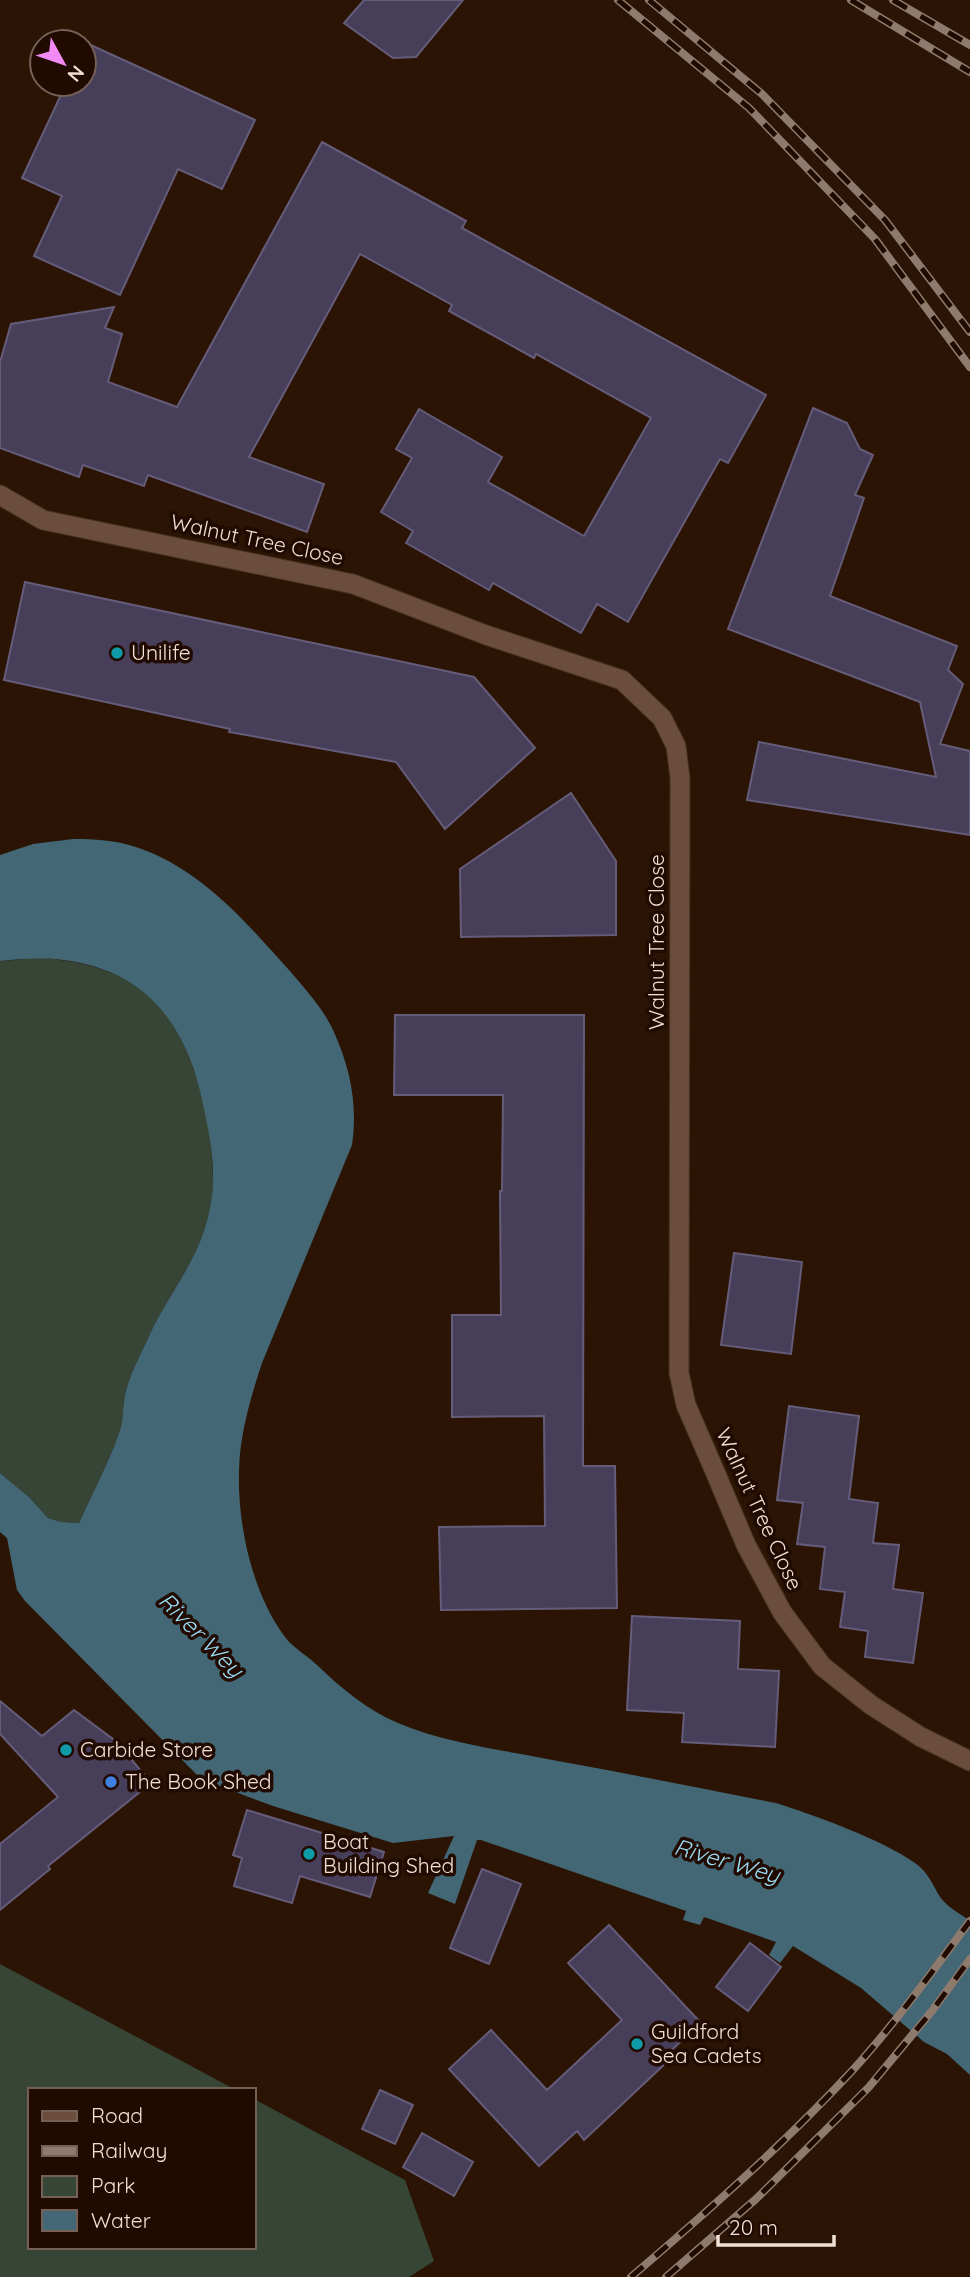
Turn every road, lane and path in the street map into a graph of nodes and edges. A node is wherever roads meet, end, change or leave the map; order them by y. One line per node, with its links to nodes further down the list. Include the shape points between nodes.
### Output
1 (0, 495): 2 (street, Walnut Tree Close, via 43,520 353,584 622,680 662,718 676,746 680,778 679,1373 686,1405 746,1545 782,1612 822,1666 870,1705)
2 (970, 1760)

